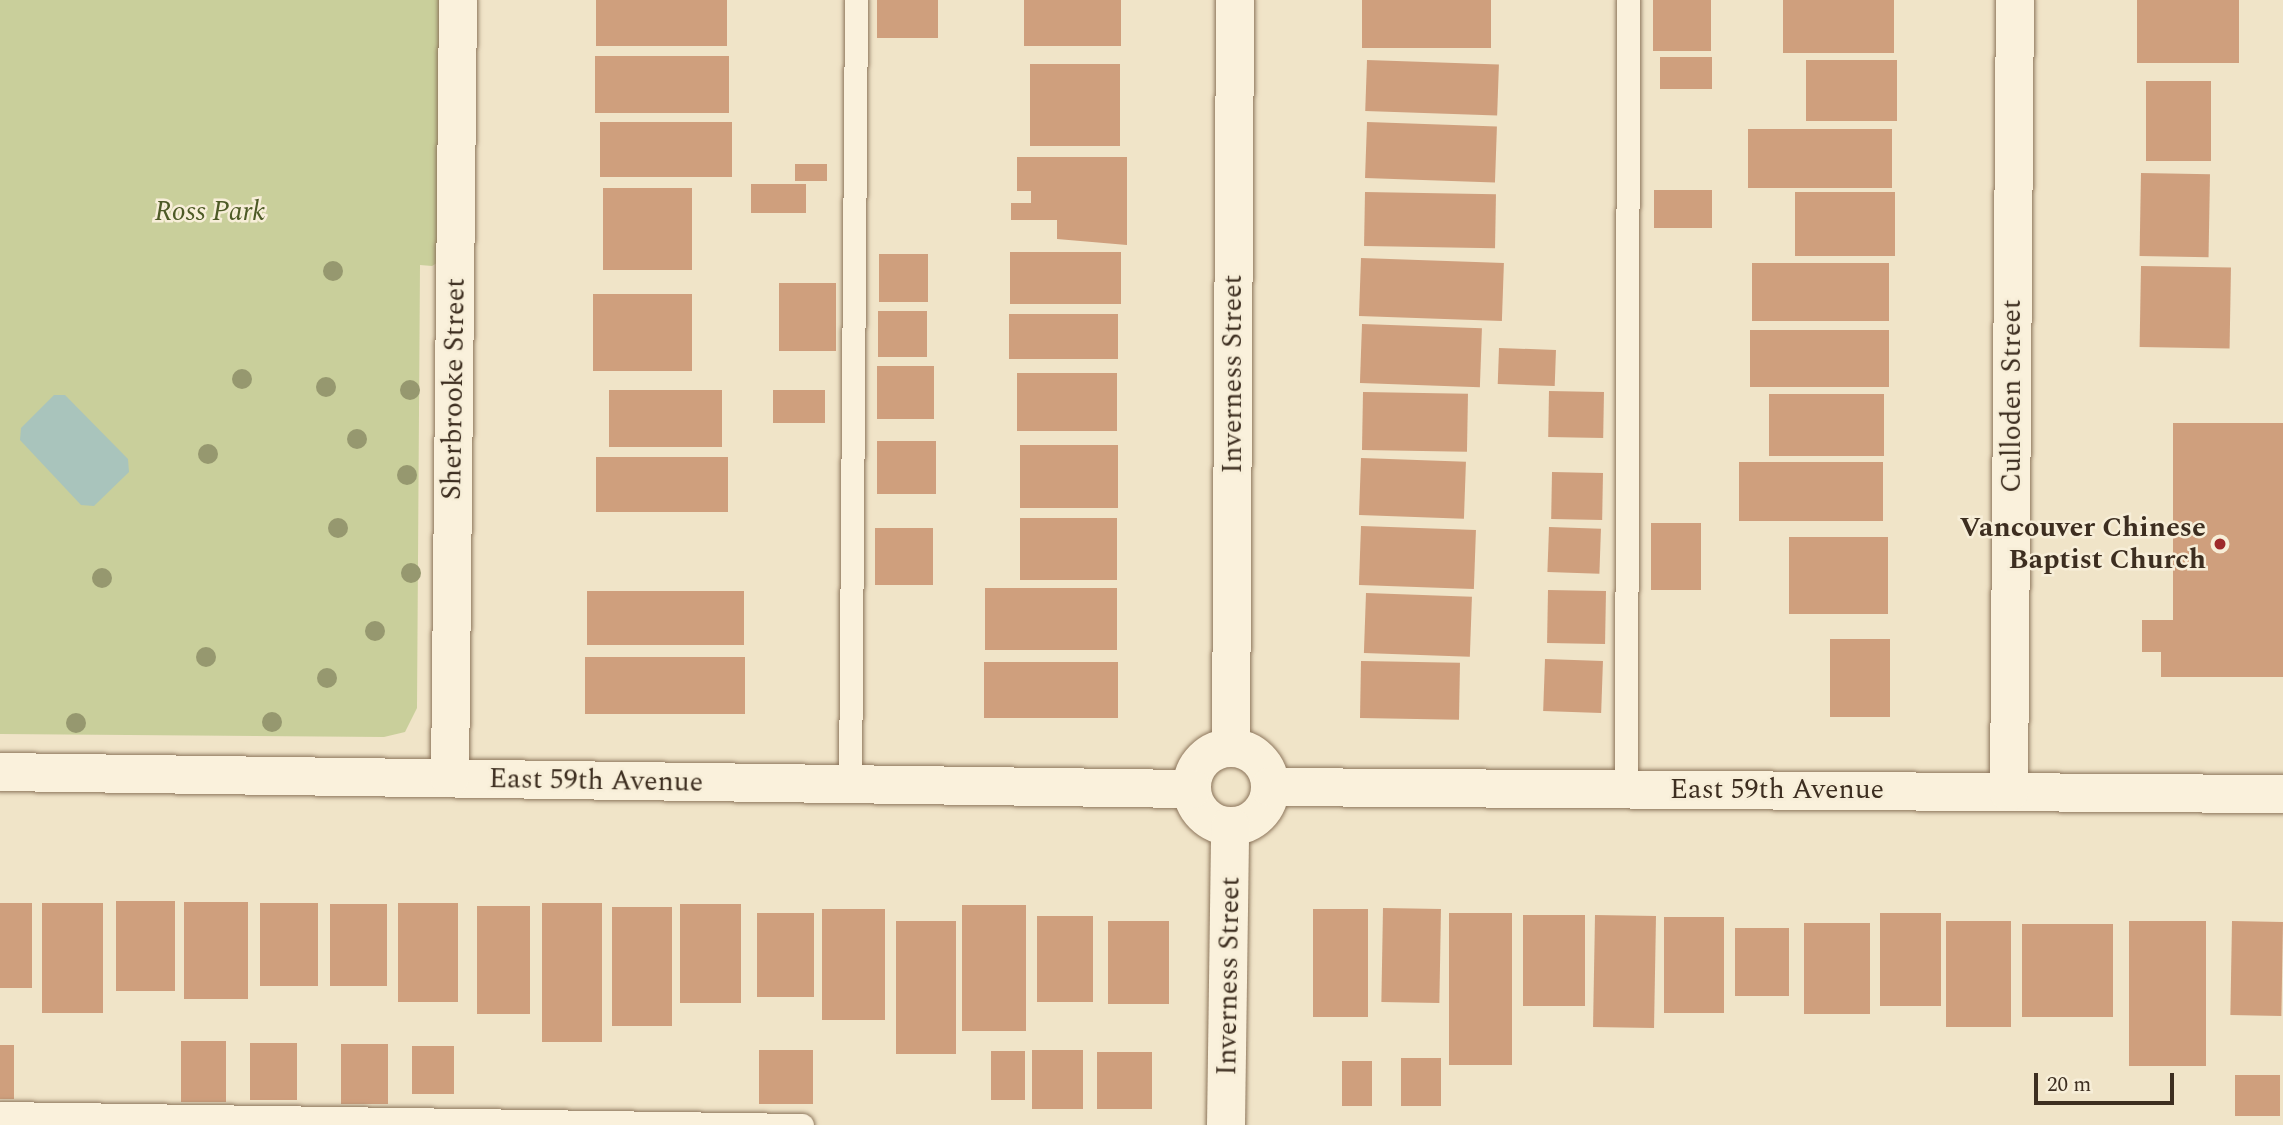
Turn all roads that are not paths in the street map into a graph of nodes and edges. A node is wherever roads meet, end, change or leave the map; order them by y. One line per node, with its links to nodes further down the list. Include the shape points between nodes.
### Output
1 (458, 0): 8 (street, Sherbrooke Street)
2 (856, 0): 9 (lane)
3 (1235, 0): 6 (street, Inverness Street)
4 (1628, 0): 12 (lane)
5 (2015, 0): 13 (street, Culloden Street)
6 (1231, 747): 10 (street, via 1254,755 1263,764); 11 (street, via 1198,764)
7 (0, 772): 8 (street, East 59th Avenue)
8 (450, 778): 9 (street, East 59th Avenue)
9 (850, 786): 11 (street, East 59th Avenue)
10 (1270, 787): 12 (street, East 59th Avenue); 15 (street, via 1263,810 1254,819)
11 (1192, 789): 15 (street, via 1208,819)
12 (1626, 789): 13 (street, East 59th Avenue)
13 (2009, 792): 14 (street, East 59th Avenue)
14 (2283, 794)
15 (1230, 826): 18 (street, Inverness Street)
16 (0, 1113): 17 (lane)
17 (802, 1125)
18 (1226, 1125)

